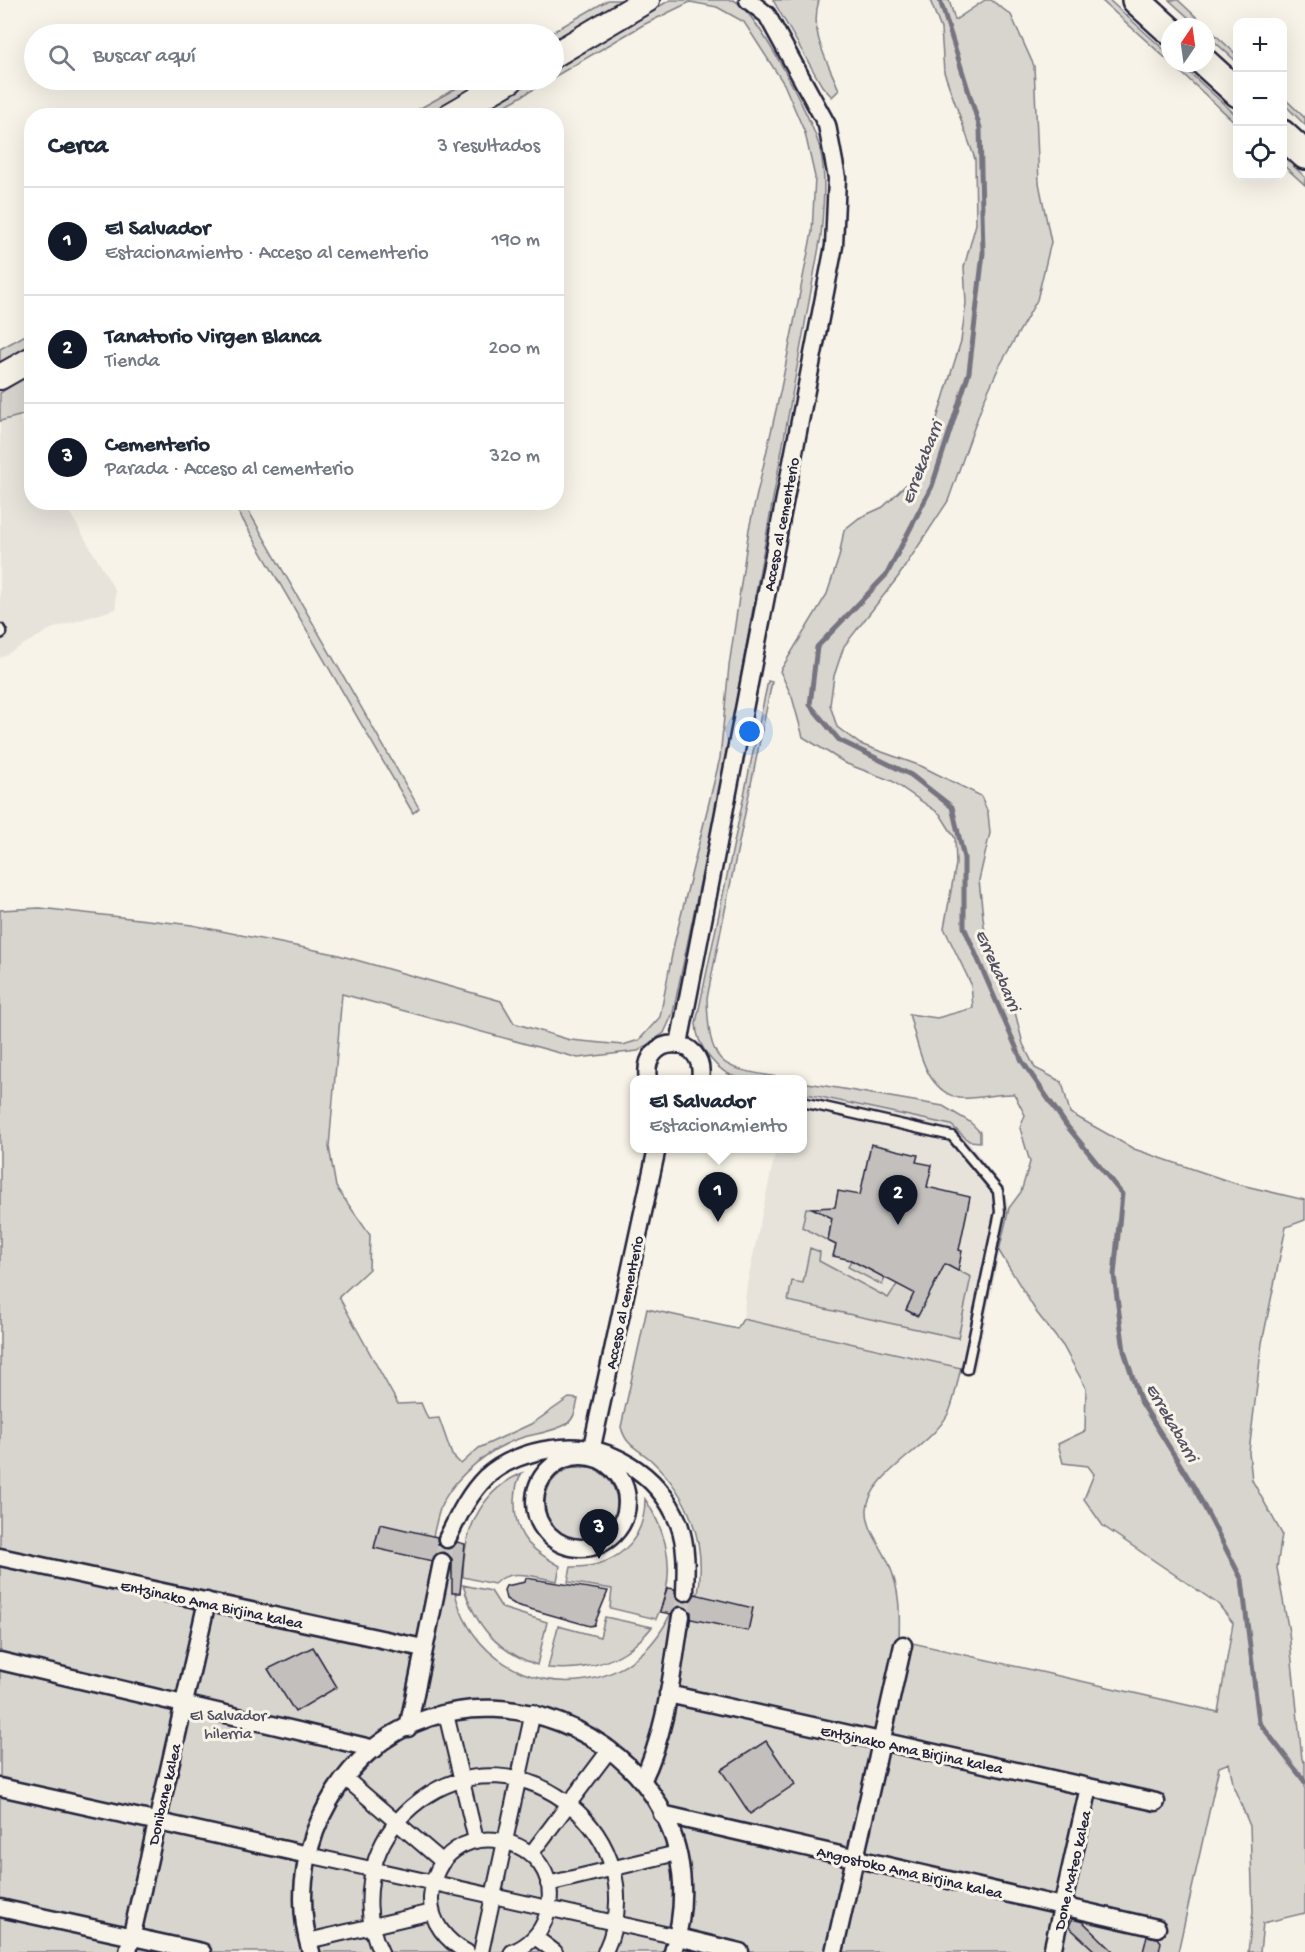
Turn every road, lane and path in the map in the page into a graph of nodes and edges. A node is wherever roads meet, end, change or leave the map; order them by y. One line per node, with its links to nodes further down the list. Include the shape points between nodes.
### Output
1 (647, 0): 6 (main road)
2 (748, 0): 4 (street)
3 (1136, 0): 5 (main road)
4 (766, 8): 17 (street, Acceso al cementerio, via 827,125 837,178 834,246)
5 (1161, 23)
6 (564, 49)
7 (1215, 72): 8 (main road)
8 (1233, 88)
9 (494, 90): 10 (main road)
10 (463, 108)
11 (1287, 139): 12 (main road)
12 (1305, 155)
13 (24, 364): 14 (main road)
14 (0, 377)
15 (0, 629): 16 (lane)
16 (0, 634)
17 (679, 1044): 18 (street, via 670,1044 654,1053); 19 (street, via 697,1057)
18 (648, 1075)
19 (700, 1075)
20 (807, 1103): 22 (lane, via 952,1136 998,1191 1000,1212)
21 (656, 1153): 23 (street, Acceso al cementerio)
22 (967, 1369)
23 (591, 1452): 23 (street, via 558,1461 544,1474 536,1490 535,1508 541,1526 553,1539 570,1547 588,1548 606,1542 619,1530 627,1513 628,1495 622,1478); 24 (street, via 570,1446 516,1458 487,1476 468,1499); 27 (street, via 609,1452 632,1466 668,1502 684,1544)
24 (447, 1539)
25 (0, 1557): 28 (street, Entzinako Ama Birjina kalea)
26 (442, 1562): 31 (street)
27 (685, 1592)
28 (207, 1602): 31 (street, Entzinako Ama Birjina kalea); 34 (street, Donibane kalea)
29 (681, 1616): 33 (street)
30 (903, 1645): 38 (street)
31 (423, 1648): 37 (street)
32 (0, 1661): 34 (street)
33 (668, 1694): 38 (street, Entzinako Ama Birjina kalea); 44 (street, via 651,1762)
34 (184, 1704): 39 (street); 50 (street, Donibane kalea)
35 (533, 1712): 36 (street, via 489,1708); 40 (street, via 573,1726); 42 (street)
36 (446, 1714): 37 (street); 43 (street)
37 (408, 1728): 39 (street)
38 (881, 1741): 46 (street, Entzinako Ama Birjina kalea); 57 (street)
39 (375, 1749): 41 (street)
40 (610, 1749): 44 (street); 48 (street)
41 (345, 1778): 51 (street); 56 (street, via 324,1811)
42 (518, 1779): 43 (street, via 490,1776); 48 (street, via 545,1788); 53 (street)
43 (462, 1780): 51 (street, via 426,1796); 52 (street)
44 (642, 1781): 49 (street)
45 (0, 1787): 50 (street)
46 (1089, 1787): 47 (street, Entzinako Ama Birjina kalea); 64 (street, Done Mateo kalea)
47 (1156, 1802)
48 (569, 1803): 55 (street); 59 (street, via 597,1832)
49 (663, 1814): 54 (street); 57 (street, Angostoko Ama Birjina kalea)
50 (157, 1822): 56 (street); 72 (street, Donibane kalea)
51 (397, 1822): 58 (street); 60 (street, via 378,1853)
52 (476, 1840): 53 (street); 58 (street, via 463,1845)
53 (505, 1840): 55 (street); 63 (street)
54 (677, 1853): 59 (street); 73 (street, via 682,1890)
55 (531, 1854): 62 (street, via 542,1867)
56 (308, 1855): 60 (street); 74 (street, via 303,1893)
57 (855, 1858): 64 (street, Angostoko Ama Birjina kalea); 84 (street)
58 (443, 1862): 61 (street)
59 (613, 1868): 62 (street); 68 (street)
60 (373, 1870): 61 (street); 69 (street, via 369,1889)
61 (433, 1883): 63 (street); 67 (street)
62 (548, 1884): 66 (street)
63 (493, 1896): 66 (street); 79 (street)
64 (1062, 1906): 70 (street, Angostoko Ama Birjina kalea); 85 (street, Done Mateo kalea)
65 (0, 1908): 72 (street)
66 (549, 1909): 68 (street); 71 (street)
67 (432, 1912): 69 (street); 75 (street)
68 (615, 1924): 73 (street); 82 (street)
69 (372, 1926): 74 (street); 77 (street)
70 (1157, 1928)
71 (536, 1937): 80 (street); 81 (street)
72 (129, 1944): 76 (street)
73 (675, 1945): 83 (street)
74 (310, 1946)
75 (451, 1948): 78 (street)
76 (202, 1952)
77 (381, 1952)
78 (467, 1952)
79 (481, 1952)
80 (512, 1952)
81 (555, 1952)
82 (605, 1952)
83 (740, 1952)
84 (834, 1952)
85 (1052, 1952)

